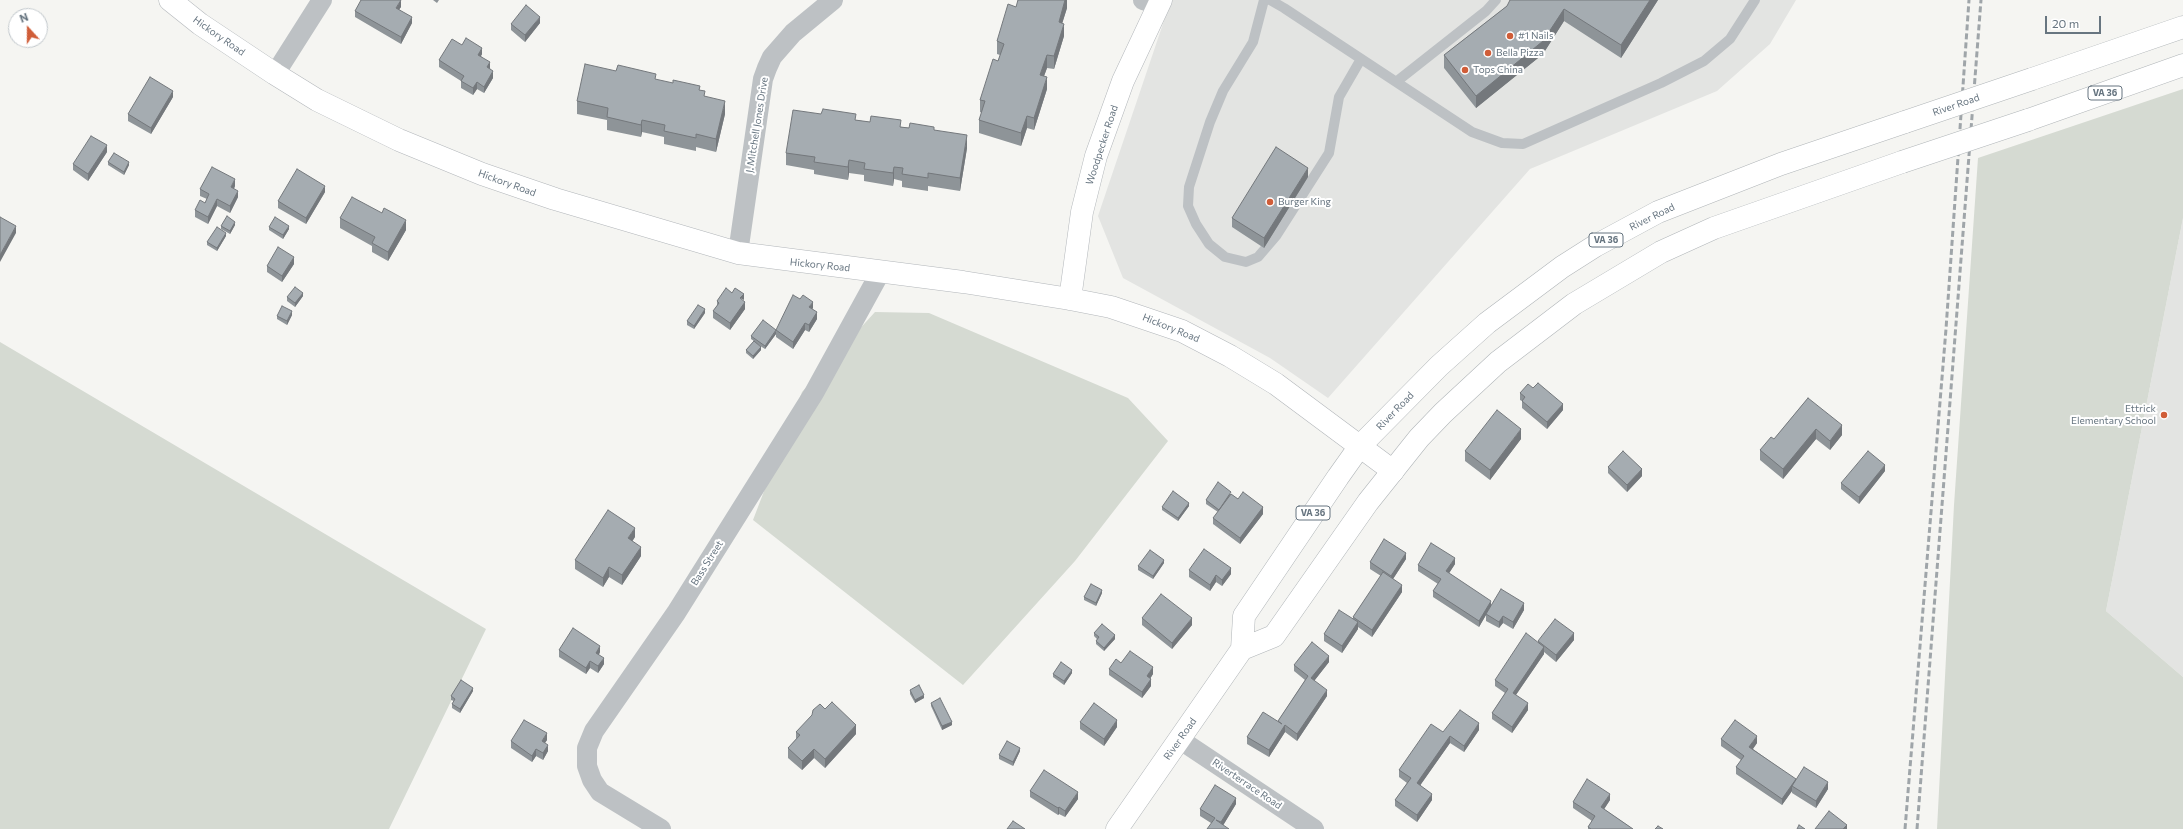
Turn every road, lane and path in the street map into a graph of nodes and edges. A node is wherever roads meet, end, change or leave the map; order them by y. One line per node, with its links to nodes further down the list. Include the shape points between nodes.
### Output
1 (170, 0): 12 (main road, Hickory Road, via 200,24)
2 (322, 0): 12 (street)
3 (833, 0): 14 (street, J. Mitchell Jones Drive, via 793,33 772,57 767,68 763,79)
4 (1264, 0): 10 (lane, via 1253,42 1223,91 1189,187 1188,206 1200,231 1209,244 1225,257 1246,262 1258,257 1276,236 1329,153 1339,97)
5 (1270, 0): 10 (lane)
6 (1496, 0): 13 (lane, via 1486,11)
7 (1755, 0): 13 (lane, via 1730,39 1704,61 1661,84 1524,144 1502,143 1472,132)
8 (1154, 1): 16 (main road, Woodpecker Road, via 1096,156 1082,212)
9 (2183, 27): 17 (main road, River Road / VA 36, bridge, via 1780,164 1658,212 1595,246 1524,294 1487,323 1439,366)
10 (1361, 59): 13 (lane)
11 (2183, 65): 18 (main road, VA 36, bridge, via 1714,228 1661,252 1574,304 1498,362 1443,413)
12 (275, 74): 14 (main road, Hickory Road, via 366,125 482,174 555,199)
13 (1396, 82)
14 (738, 254): 15 (main road, Hickory Road)
15 (881, 271): 16 (main road, Hickory Road); 21 (street, Bass Street, via 806,406 676,613 594,731 588,748 587,766 600,792)
16 (1070, 299): 17 (main road, Hickory Road, via 1143,316 1204,341 1276,384)
17 (1360, 446): 18 (main road, Hickory Road); 19 (main road, River Road / VA 36, via 1244,616)
18 (1393, 471): 19 (main road, VA 36, via 1320,568 1274,636)
19 (1242, 649): 20 (main road, River Road)
20 (1180, 739): 22 (main road, River Road); 23 (street, Riverterrace Road)
21 (661, 829)
22 (1117, 829)
23 (1314, 829)

